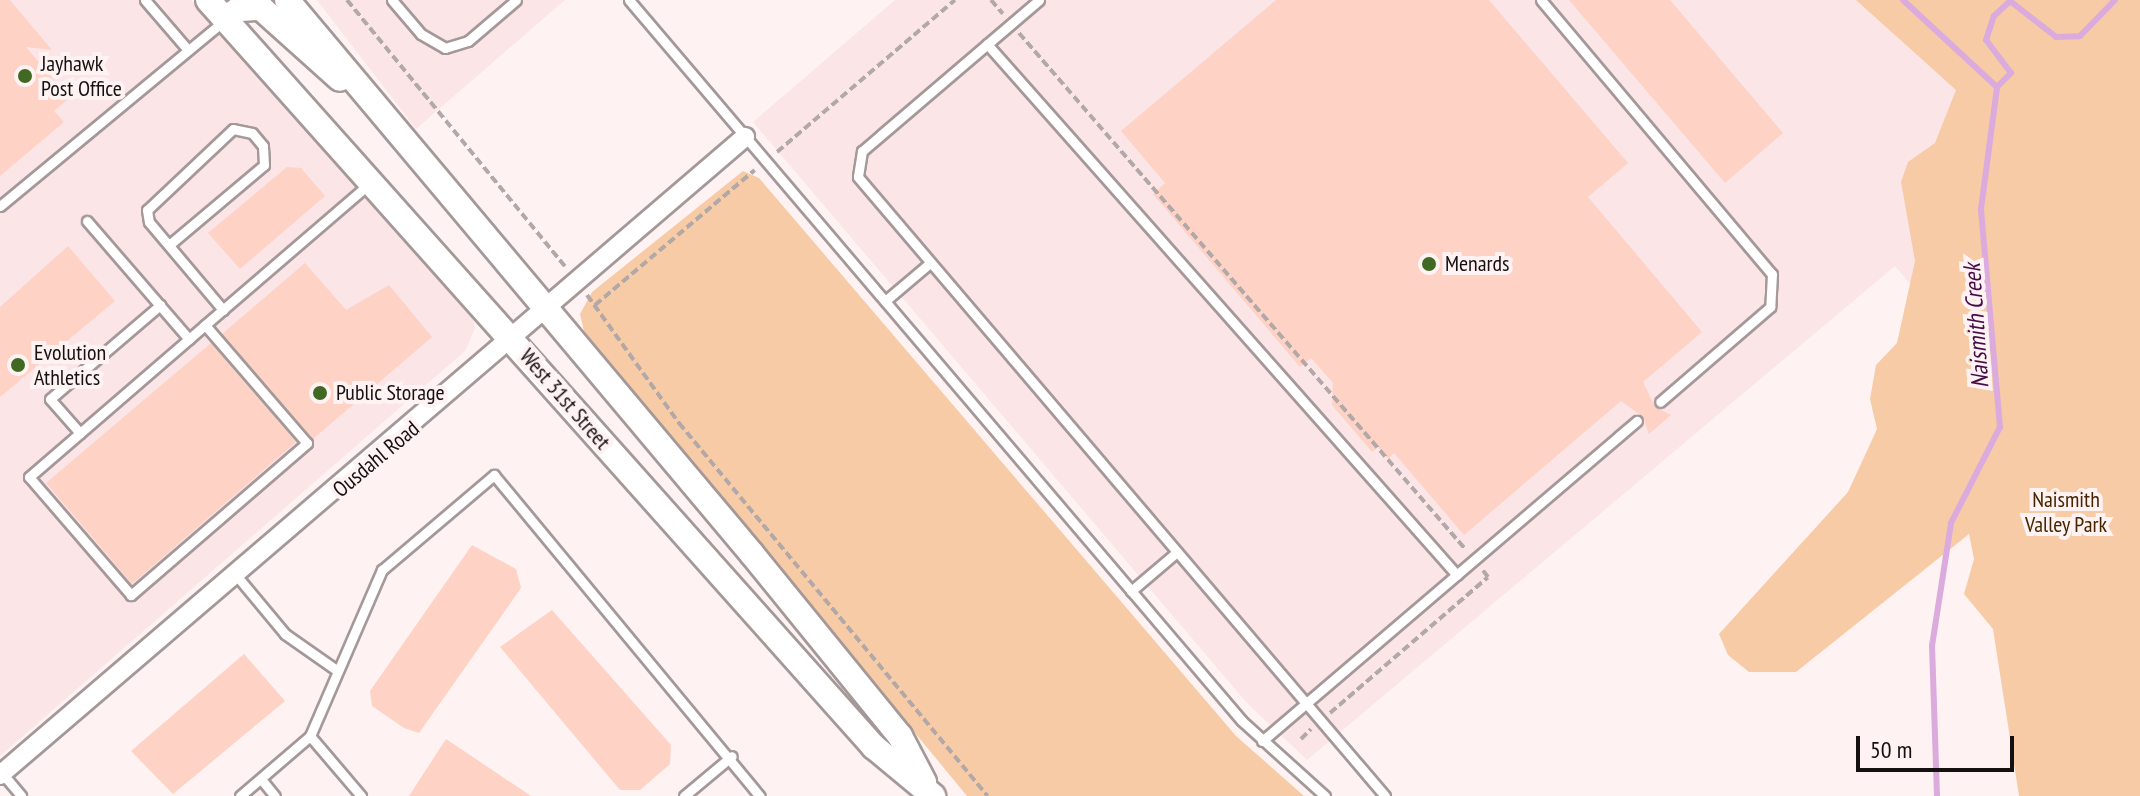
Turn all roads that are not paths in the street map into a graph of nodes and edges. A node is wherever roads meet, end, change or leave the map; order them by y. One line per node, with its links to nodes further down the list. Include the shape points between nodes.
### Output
1 (145, 0): 11 (lane)
2 (208, 0): 9 (main road, West 31st Street)
3 (287, 0): 12 (main road, West 31st Street)
4 (392, 0): 5 (lane, via 421,34 445,48 468,41)
5 (516, 0)
6 (629, 0): 13 (lane)
7 (1039, 0): 10 (lane)
8 (1541, 0): 26 (lane, via 1772,274 1770,307)
9 (225, 19): 11 (lane); 12 (main road, via 239,9 261,8); 14 (main road, West 31st Street)
10 (987, 44): 18 (lane, via 857,163 858,177); 31 (lane)
11 (188, 50): 15 (lane)
12 (371, 102): 22 (main road, West 31st Street)
13 (745, 137): 19 (lane); 22 (street, Ousdahl Road)
14 (372, 181): 21 (lane); 25 (main road, West 31st Street)
15 (0, 206)
16 (87, 221): 20 (lane)
17 (169, 245): 17 (lane, via 149,222 151,199 233,129 252,133 263,146 264,165); 21 (lane)
18 (930, 263): 19 (lane); 29 (lane)
19 (885, 301): 32 (lane)
20 (160, 305): 24 (lane); 28 (lane, via 50,399)
21 (223, 310): 23 (lane)
22 (546, 311): 25 (street, Ousdahl Road); 40 (main road, West 31st Street, via 900,736)
23 (205, 325): 24 (lane); 28 (lane, via 307,443 131,595 29,477)
24 (189, 339): 28 (lane)
25 (513, 340): 30 (street, Ousdahl Road); 40 (main road, West 31st Street, via 874,747)
26 (1660, 402)
27 (1637, 421): 31 (lane)
28 (80, 433)
29 (1177, 552): 32 (lane); 34 (lane)
30 (236, 575): 33 (lane, via 285,634); 38 (street, Ousdahl Road)
31 (1457, 575): 34 (lane)
32 (1131, 591): 36 (lane)
33 (335, 669): 35 (lane); 37 (lane, via 382,570 494,475)
34 (1307, 703): 36 (lane); 48 (lane)
35 (310, 736): 39 (lane); 44 (lane)
36 (1262, 741): 47 (lane)
37 (732, 756): 45 (lane); 46 (lane)
38 (1, 774): 41 (lane)
39 (261, 779): 42 (lane); 43 (lane)
40 (931, 794)
41 (21, 796)
42 (240, 796)
43 (275, 796)
44 (361, 796)
45 (684, 796)
46 (760, 796)
47 (1325, 796)
48 (1385, 796)

